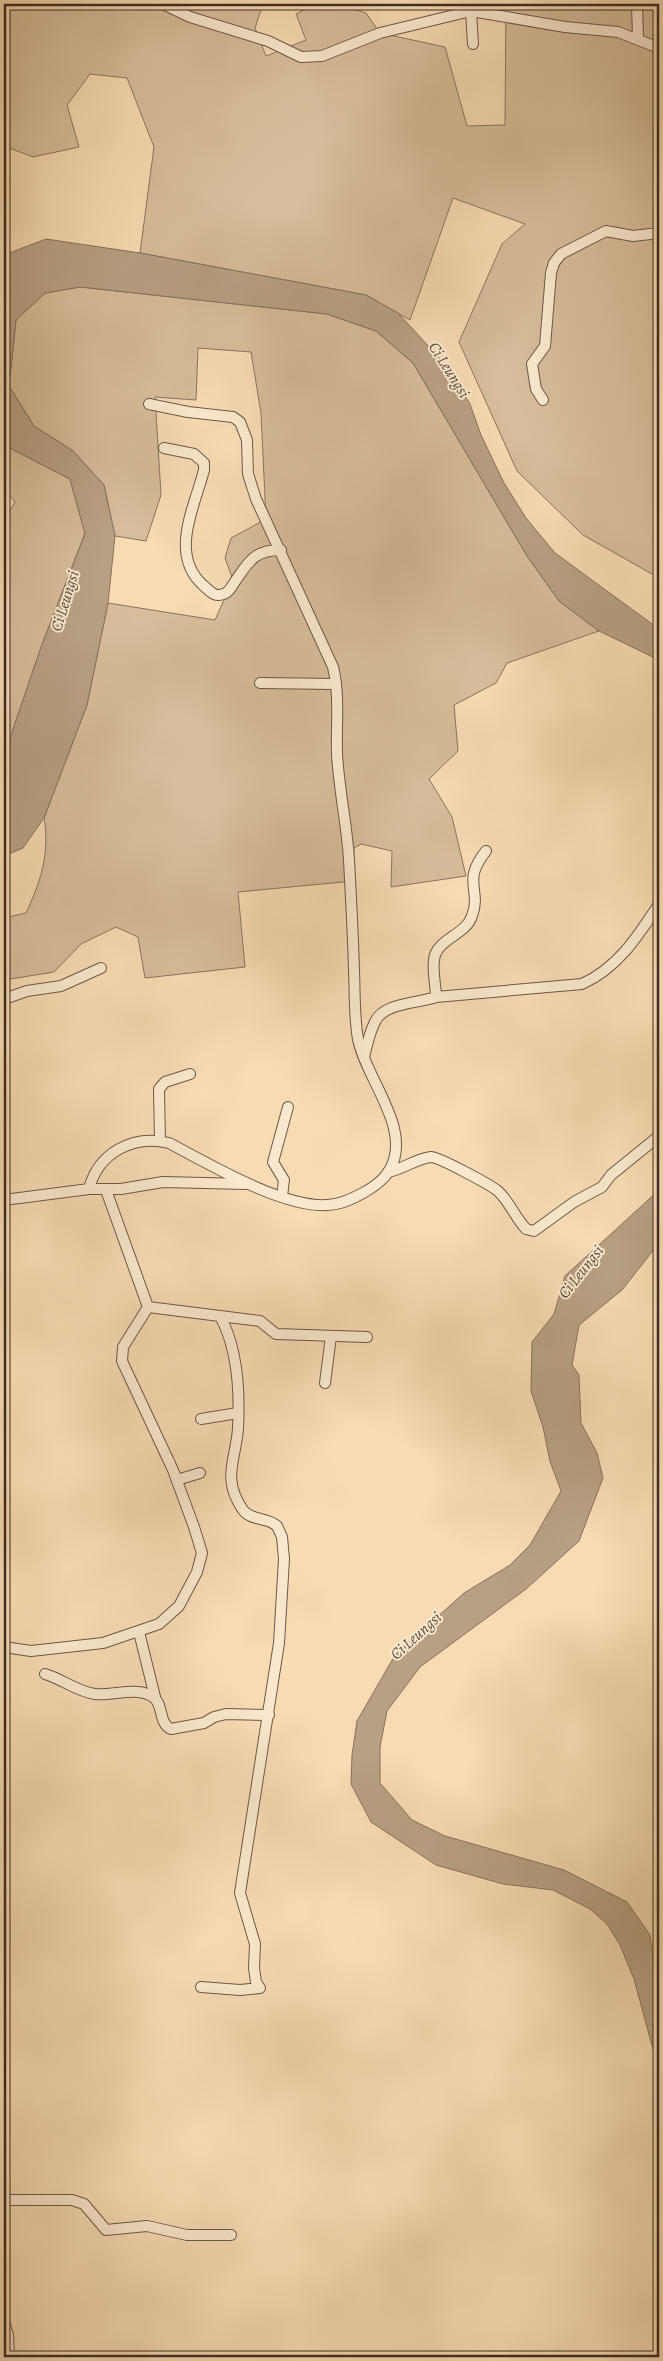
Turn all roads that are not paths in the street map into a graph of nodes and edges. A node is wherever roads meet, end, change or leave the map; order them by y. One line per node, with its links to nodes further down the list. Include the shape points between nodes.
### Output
1 (163, 4): 3 (street, via 302,57 322,56 380,32)
2 (637, 4): 4 (street)
3 (470, 7): 4 (street, via 565,27 604,29); 5 (street)
4 (638, 38): 6 (street)
5 (473, 44)
6 (659, 48)
7 (659, 233): 8 (street, via 633,236 606,231 561,254 554,264 545,346 532,364 536,389)
8 (543, 400)
9 (149, 404): 11 (street, via 233,417 240,422 247,440 251,485)
10 (164, 448): 11 (street, via 194,454 204,463 186,539 187,559 196,579 214,594 221,595 228,591 256,555)
11 (281, 550): 13 (street, via 333,667)
12 (260, 683): 13 (street)
13 (336, 684): 19 (street, via 337,754 348,846 356,1026)
14 (486, 851): 17 (street, via 473,871 471,919 435,955)
15 (659, 904): 17 (street, via 623,956 599,976 582,984)
16 (102, 968): 18 (street, via 61,986 27,991)
17 (436, 997): 19 (street, via 381,1014 374,1023)
18 (4, 999)
19 (364, 1058): 24 (street, via 396,1135 396,1151)
20 (190, 1074): 23 (street, via 165,1082 159,1089)
21 (288, 1107): 28 (street, via 273,1162 284,1180)
22 (659, 1136): 24 (street, via 602,1187 567,1206 534,1231 526,1229 494,1187 443,1160 429,1157 402,1170)
23 (160, 1141): 25 (street); 26 (street, via 142,1140 118,1148 93,1174)
24 (388, 1172): 28 (street, via 369,1190 342,1203 313,1205)
25 (246, 1184): 27 (street, via 163,1182); 28 (street)
26 (89, 1189): 27 (street); 29 (street)
27 (106, 1190): 30 (street)
28 (282, 1196)
29 (4, 1200)
30 (148, 1307): 31 (street); 38 (street, via 123,1347 121,1356)
31 (220, 1316): 32 (street, via 260,1321 276,1334); 35 (street, via 229,1337 237,1375)
32 (330, 1336): 33 (street); 34 (street)
33 (367, 1337)
34 (325, 1383)
35 (238, 1413): 36 (street); 43 (street, via 237,1443 230,1473 236,1496 246,1513 277,1526 284,1549 279,1643)
36 (201, 1419)
37 (200, 1473): 38 (street)
38 (176, 1480): 39 (street, via 200,1545 201,1560 194,1581 179,1606 159,1624)
39 (139, 1632): 40 (street, via 103,1643 52,1650); 42 (street)
40 (4, 1647)
41 (45, 1674): 42 (street, via 95,1694 140,1692)
42 (155, 1698): 43 (street, via 164,1723 170,1729 204,1723 226,1714)
43 (269, 1715): 44 (street, via 240,1893 254,1944 256,1982 260,1988)
44 (201, 1987)
45 (4, 2200): 46 (street, via 72,2200 84,2204 103,2229 110,2231 147,2226 187,2235)
46 (232, 2235)
47 (4, 2322): 48 (street)
48 (9, 2357)

